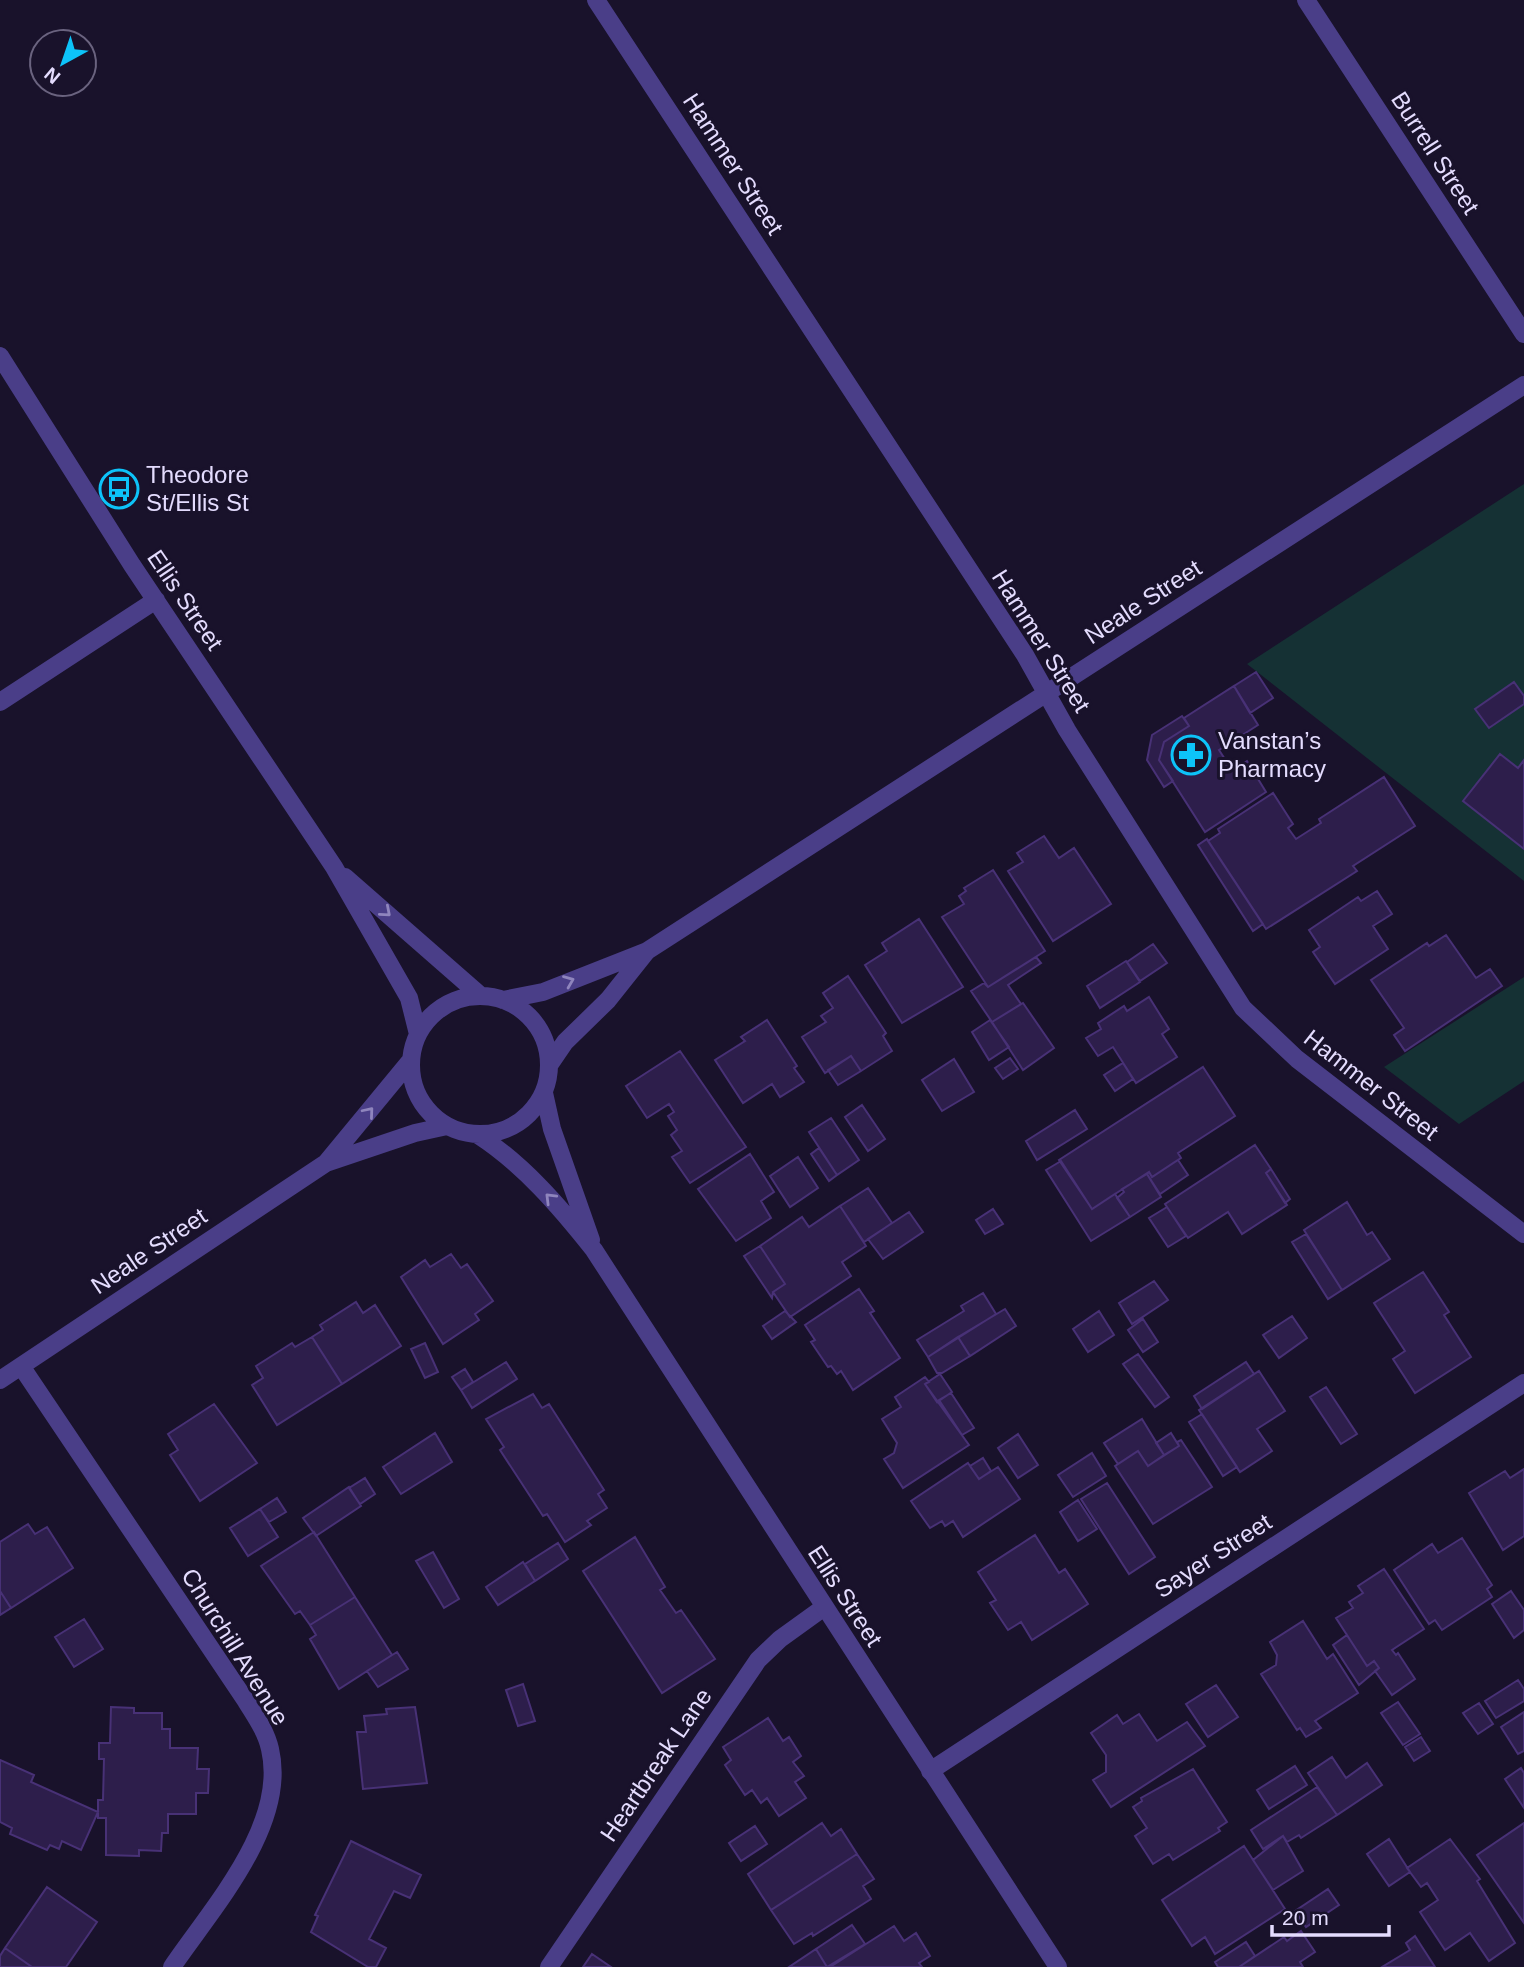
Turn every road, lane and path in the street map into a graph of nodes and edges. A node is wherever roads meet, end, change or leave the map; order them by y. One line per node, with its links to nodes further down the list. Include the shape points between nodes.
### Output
1 (596, 0): 7 (street, Hammer Street, via 1025,655)
2 (1306, 0): 3 (street, Burrell Street)
3 (1524, 334)
4 (0, 356): 6 (street, Ellis Street)
5 (1524, 385): 7 (street, Neale Street)
6 (156, 600): 8 (street); 9 (street, Ellis Street)
7 (1046, 695): 10 (street, Neale Street); 20 (street, Hammer Street, via 1243,1007 1297,1059)
8 (0, 702)
9 (334, 867): 11 (street, Ellis Street, one-way to 11); 13 (street, Ellis Street, via 409,998)
10 (647, 951): 12 (street, Neale Street, one-way to 10, via 542,992); 15 (street, Neale Street)
11 (481, 996): 12 (street); 13 (street, via 444,1006)
12 (503, 1000): 15 (street, via 537,1025)
13 (418, 1034): 14 (street)
14 (411, 1060): 17 (street, via 419,1097); 19 (street, Neale Street, one-way to 14)
15 (550, 1064): 16 (street)
16 (544, 1093): 18 (street, via 517,1124); 21 (street, Ellis Street)
17 (447, 1126): 18 (street); 19 (street, Neale Street)
18 (478, 1135): 21 (street, Ellis Street, one-way to 18, via 534,1182)
19 (326, 1163): 22 (street, Neale Street)
20 (1524, 1234)
21 (594, 1250): 25 (street, Ellis Street)
22 (21, 1366): 23 (street, Neale Street); 27 (street, Churchill Avenue, via 246,1701 270,1749 274,1780 264,1823)
23 (0, 1380)
24 (1524, 1383): 26 (street, Sayer Street)
25 (824, 1608): 26 (street, Ellis Street); 28 (street, Heartbreak Lane, via 758,1660)
26 (930, 1771): 29 (street, Ellis Street)
27 (172, 1967)
28 (549, 1967)
29 (1058, 1967)

